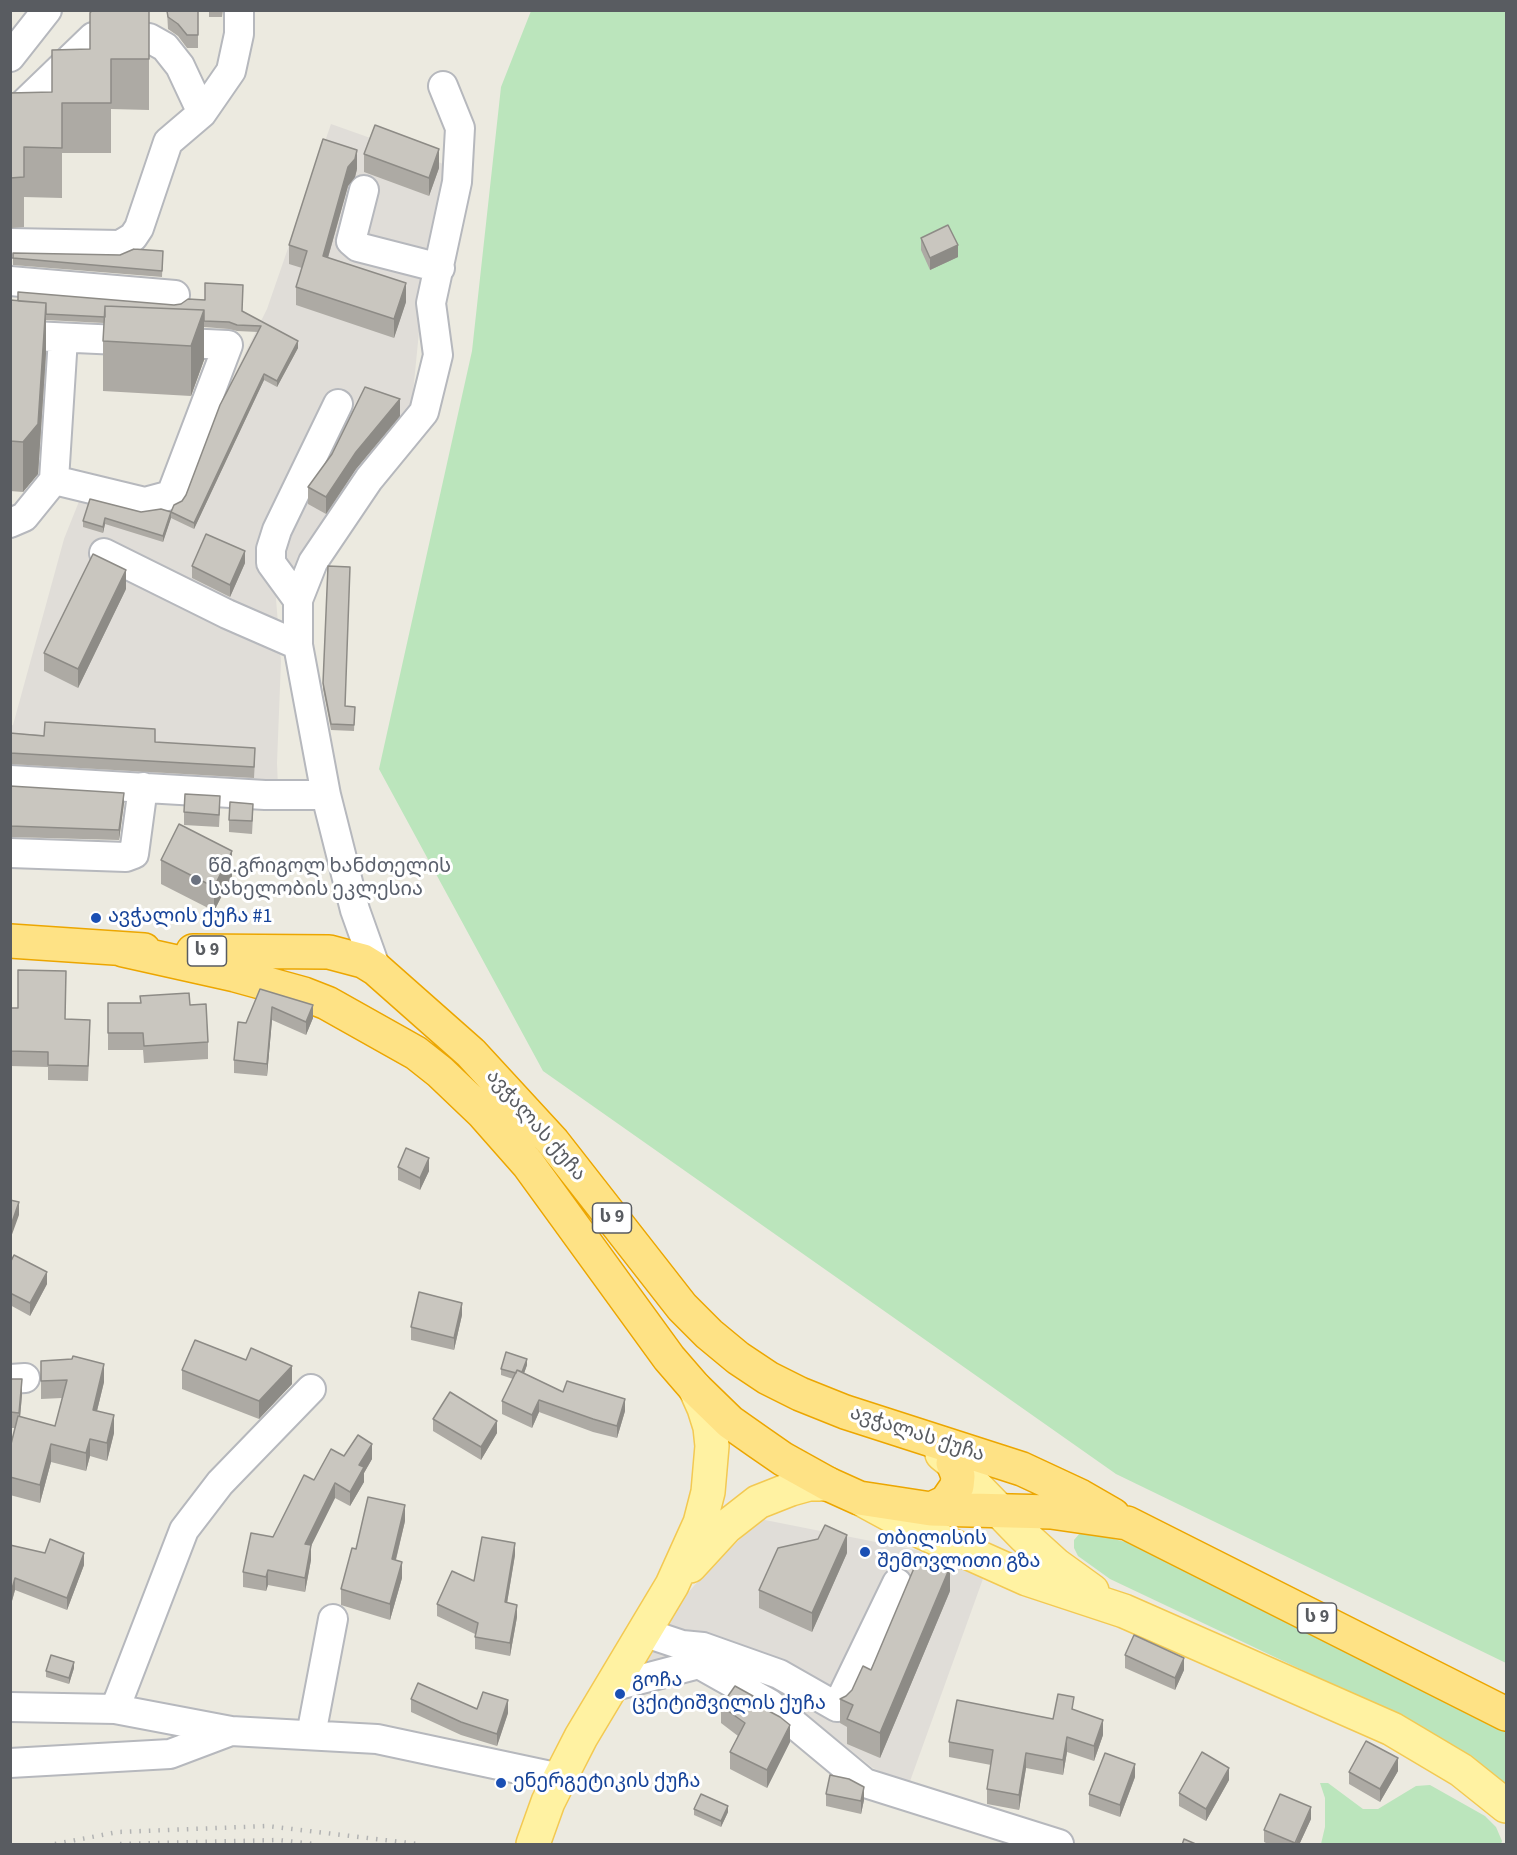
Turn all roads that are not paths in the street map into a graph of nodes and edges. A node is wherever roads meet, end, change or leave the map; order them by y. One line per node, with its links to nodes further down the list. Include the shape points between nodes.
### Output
1 (47, 10): 3 (street)
2 (238, 10): 5 (street, via 231,71)
3 (10, 57)
4 (443, 86): 9 (street, via 460,128 457,182)
5 (201, 114): 6 (street, via 180,66 165,47 149,38 123,34 93,38); 8 (street, via 168,142 133,237 120,244)
6 (10, 117)
7 (364, 190): 9 (street, via 351,241 358,247)
8 (10, 243)
9 (440, 268): 18 (street, via 431,303 438,355 424,412 369,479 313,562)
10 (10, 281): 11 (street)
11 (175, 295)
12 (10, 335): 13 (street)
13 (63, 338): 15 (street); 15 (street, via 228,345 171,495 146,502)
14 (338, 404): 18 (street, via 271,549 271,563)
15 (54, 480): 16 (street, via 24,517)
16 (10, 523)
17 (104, 553): 19 (street)
18 (298, 600): 19 (street)
19 (298, 645): 22 (street)
20 (10, 780): 21 (street)
21 (143, 787): 22 (street); 23 (street, via 134,854 126,857)
22 (326, 795): 24 (street)
23 (10, 853)
24 (355, 910): 27 (street); 28 (street)
25 (10, 941): 26 (highway, ავჭალას ქუჩა / ს 9)
26 (123, 950): 27 (highway, ავჭალას ქუჩა / ს 9); 29 (highway, ავჭალას ქუჩა / ს 9, via 235,975)
27 (340, 954): 28 (highway, ავჭალას ქუჩა / ს 9); 29 (highway, via 323,978)
28 (376, 969): 32 (highway, ავჭალას ქუჩა / ს 9, via 446,1029 501,1085 553,1142 670,1293 709,1334 768,1378 800,1394)
29 (327, 1003): 30 (highway, ავჭალას ქუჩა / ს 9, via 416,1053 483,1113 528,1164)
30 (694, 1388): 34 (highway, ავჭალას ქუჩა / ს 9, via 730,1422); 42 (main road, via 710,1427 709,1483 700,1522)
31 (311, 1389): 48 (street, via 220,1483 184,1530)
32 (916, 1436): 33 (main road); 39 (highway, ავჭალას ქუჩა / ს 9, via 1022,1469)
33 (953, 1463): 36 (highway, via 957,1486 946,1502); 37 (main road)
34 (828, 1484): 35 (highway, ავჭალას ქუჩა / ს 9); 42 (main road, via 809,1484 758,1502 726,1527)
35 (859, 1498): 36 (highway, ს 9); 43 (main road, via 922,1532 1027,1579)
36 (932, 1509): 37 (highway, ს 9)
37 (997, 1510): 38 (highway, ს 9); 40 (main road)
38 (1085, 1518): 39 (highway, ს 9); 40 (main road, via 1065,1524 1057,1534 1052,1548)
39 (1127, 1523): 49 (highway, ს 9)
40 (1056, 1565): 43 (main road)
41 (897, 1583): 45 (street, via 837,1707 778,1674 703,1647 682,1645)
42 (672, 1585): 45 (main road)
43 (1124, 1611): 54 (main road, via 1392,1729 1461,1770)
44 (333, 1619): 51 (street)
45 (643, 1632): 46 (main road)
46 (610, 1687): 53 (main road); 56 (street, via 699,1664 770,1704 865,1783)
47 (10, 1707): 48 (street)
48 (115, 1710): 50 (street)
49 (1506, 1714)
50 (231, 1731): 51 (street); 52 (street, via 170,1754)
51 (311, 1735): 53 (street, via 377,1739)
52 (10, 1762)
53 (554, 1790): 55 (main road)
54 (1506, 1806)
55 (533, 1845)
56 (1059, 1845)

